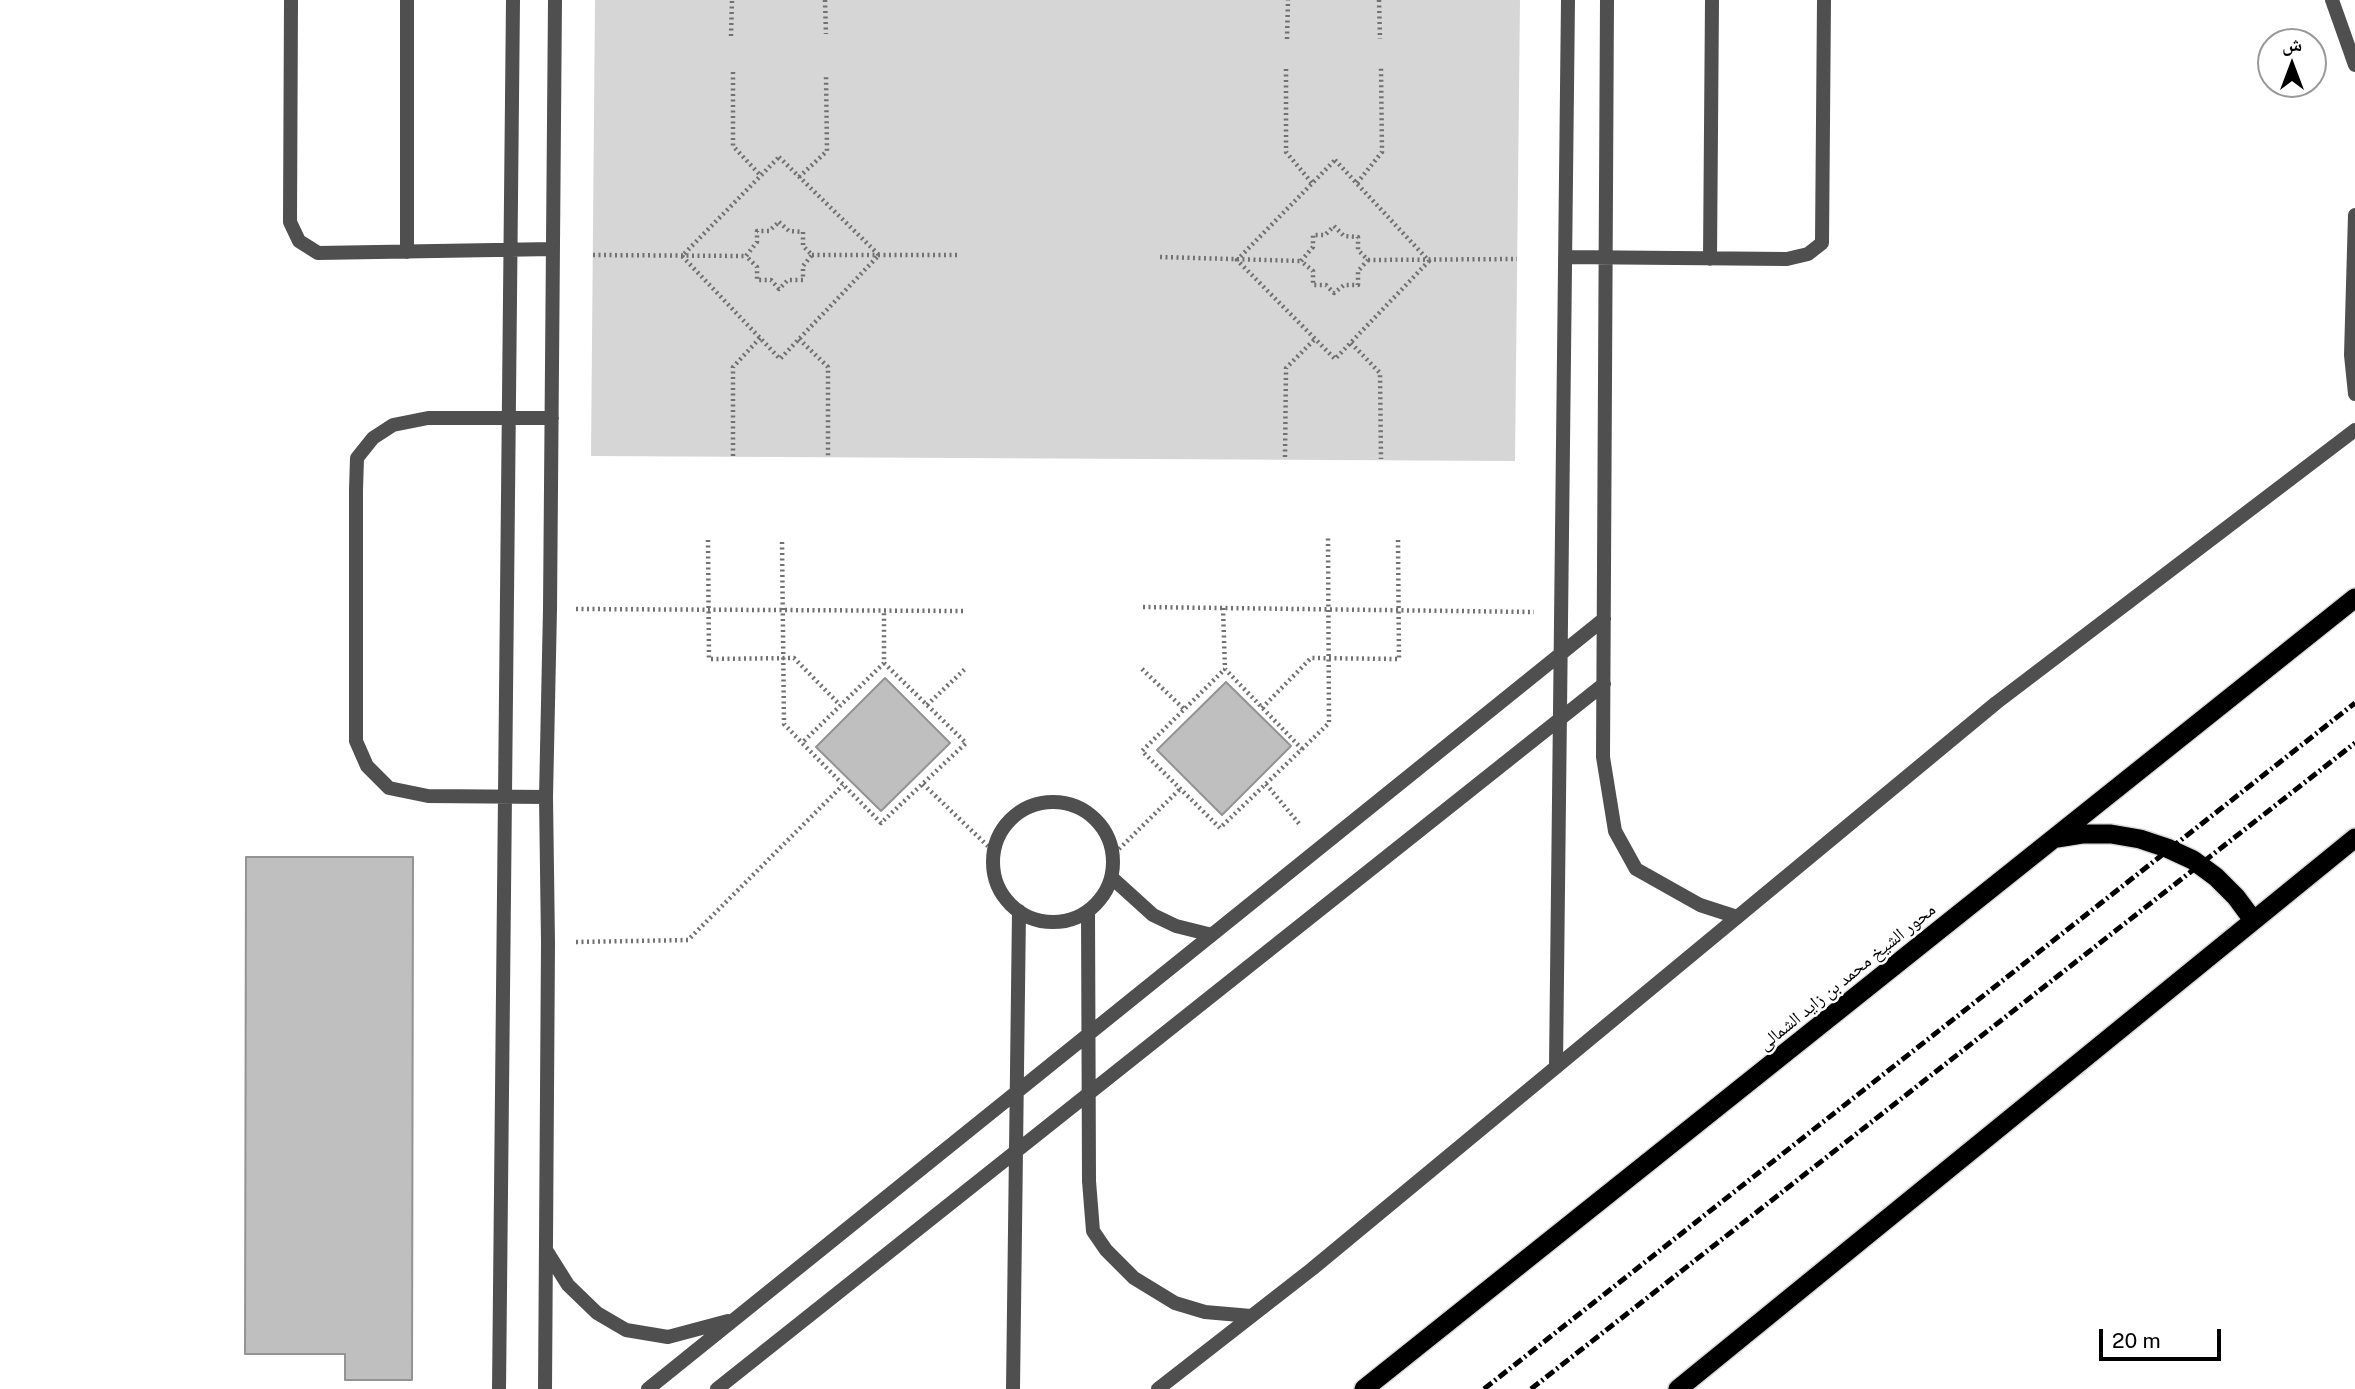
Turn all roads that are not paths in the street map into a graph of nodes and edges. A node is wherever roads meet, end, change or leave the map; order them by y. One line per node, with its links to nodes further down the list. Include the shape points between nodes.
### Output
1 (291, 0): 14 (street, via 290,222 299,241 318,253)
2 (407, 0): 14 (street)
3 (513, 0): 13 (street)
4 (555, 0): 12 (street)
5 (1568, 0): 15 (street)
6 (1607, 0): 16 (street)
7 (1712, 0): 17 (street)
8 (1824, 0): 17 (street, via 1822,243 1808,254 1787,259)
9 (2332, 0): 10 (street)
10 (2355, 65)
11 (2355, 215): 18 (street, via 2351,355)
12 (553, 249): 13 (street); 20 (street)
13 (511, 250): 14 (street); 19 (street)
14 (407, 252)
15 (1565, 257): 16 (street); 25 (street)
16 (1606, 257): 17 (street); 24 (street)
17 (1710, 259)
18 (2355, 394)
19 (509, 418): 20 (street); 28 (street); 28 (street, via 428,418 393,425 373,438 357,457 356,490 356,740 367,766 389,788 428,796)
20 (552, 418): 29 (street)
21 (2355, 430): 35 (street, via 1996,703)
22 (2355, 598): 23 (highway, محور الشيخ محمد بن زايد الشمالى)
23 (2345, 613): 30 (highway, محور الشيخ محمد بن زايد الشمالى)
24 (1604, 619): 25 (street); 26 (street)
25 (1561, 654): 27 (street); 37 (street)
26 (1604, 684): 27 (street); 35 (street, via 1603,757 1615,831 1636,869 1700,905)
27 (1560, 720): 39 (street); 41 (street)
28 (505, 797): 29 (street); 46 (street)
29 (546, 797): 43 (street)
30 (2054, 838): 36 (highway, via 2111,834 2167,848 2216,877); 52 (highway, محور الشيخ محمد بن زايد الشمالى)
31 (2355, 838): 36 (highway)
32 (1111, 877): 33 (street, via 1111,844 1102,825 1087,811 1045,801 1028,807 1012,818 993,850 992,870 998,888); 34 (street, via 1110,885); 37 (street, via 1153,915)
33 (1019, 911): 34 (street, via 1042,922 1062,922); 40 (street)
34 (1088, 911): 38 (street)
35 (1737, 917): 39 (street)
36 (2253, 920): 53 (highway)
37 (1212, 935): 38 (street)
38 (1088, 1034): 40 (street); 41 (street)
39 (1556, 1067): 44 (street)
40 (1016, 1093): 42 (street); 45 (street)
41 (1088, 1094): 42 (street); 44 (street, via 1093,1231 1105,1250 1133,1278 1175,1303 1205,1312)
42 (1015, 1152): 49 (street); 50 (street)
43 (546, 1250): 45 (street, via 568,1285 597,1313 626,1330 668,1336); 47 (street)
44 (1251, 1316): 51 (street)
45 (733, 1320): 48 (street)
46 (499, 1389)
47 (545, 1389)
48 (648, 1389)
49 (717, 1389)
50 (1013, 1389)
51 (1158, 1389)
52 (1364, 1389)
53 (1678, 1389)

